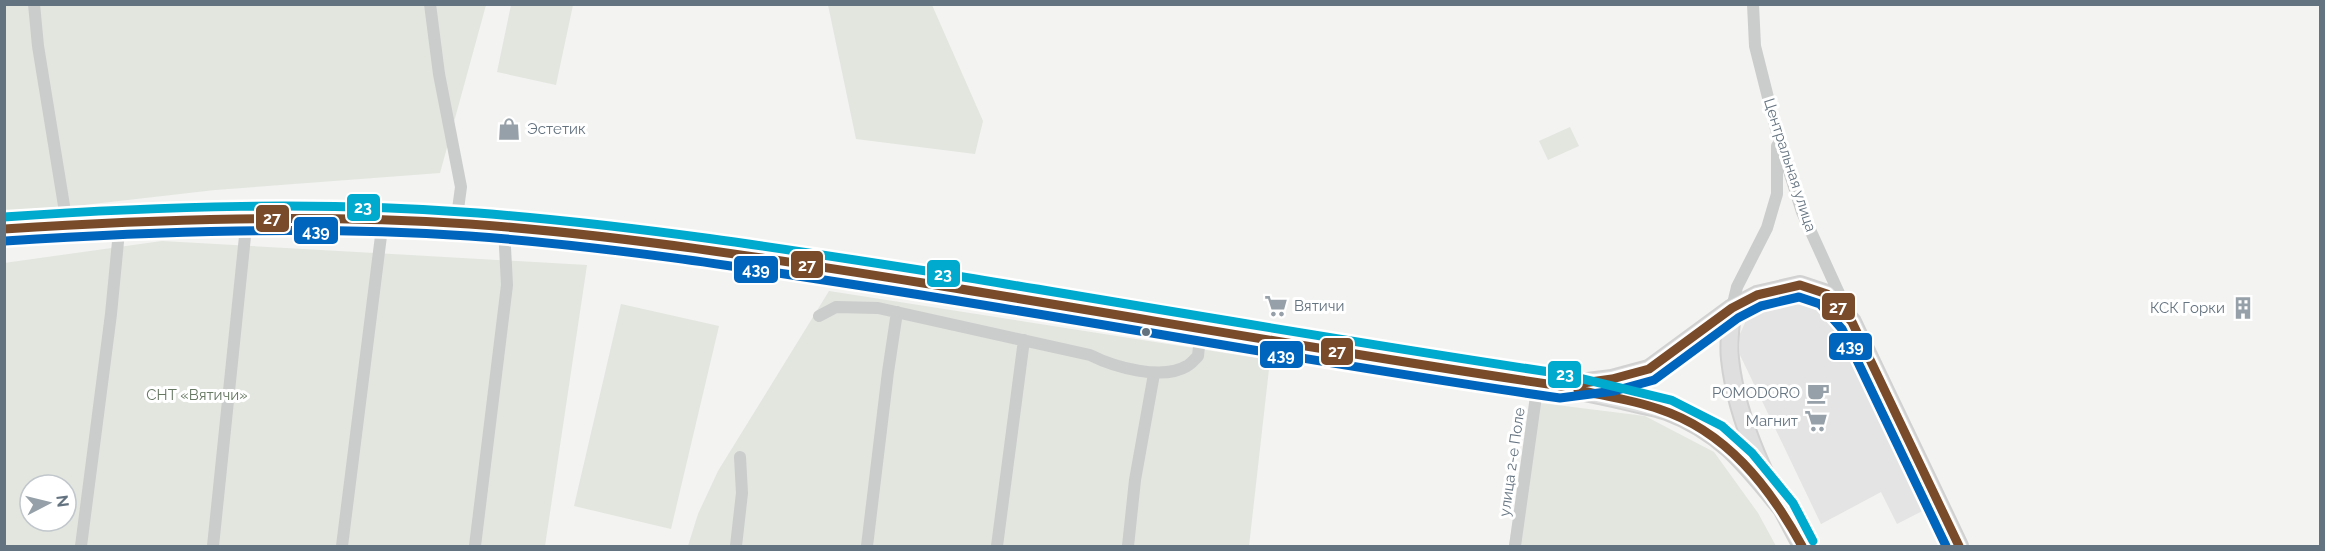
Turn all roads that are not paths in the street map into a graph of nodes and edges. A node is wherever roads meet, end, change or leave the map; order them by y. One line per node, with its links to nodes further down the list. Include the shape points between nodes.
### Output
1 (34, 4): 9 (street)
2 (430, 4): 8 (street, via 461,187)
3 (1753, 4): 4 (street, Центральная улица, via 1755,46)
4 (1777, 133): 12 (street, via 1777,194 1767,228 1737,286); 15 (street, Центральная улица, via 1802,212)
5 (247, 217): 6 (main road); 7 (main road); 24 (street)
6 (383, 220): 8 (main road); 25 (street)
7 (120, 221): 9 (main road); 23 (street)
8 (456, 224): 10 (main road)
9 (67, 225): 11 (main road)
10 (504, 228): 16 (main road, via 764,258); 26 (street, via 507,285)
11 (4, 229)
12 (1731, 308): 15 (main road, via 1757,295 1800,285 1827,294); 20 (main road, via 1649,369); 22 (main road, via 1730,357 1738,401)
13 (897, 312): 14 (street, via 836,307); 17 (street); 28 (street)
14 (819, 316)
15 (1852, 322): 33 (main road, Центральная улица)
16 (1201, 327): 18 (street, via 1198,356 1187,366); 19 (main road)
17 (1024, 339): 18 (street); 29 (street)
18 (1154, 374): 30 (street)
19 (1538, 382): 20 (main road); 31 (street, улица 2-е Поле)
20 (1561, 386): 22 (main road, via 1667,411 1716,436 1743,461)
21 (740, 457): 27 (street, via 742,493)
22 (1784, 512): 32 (main road)
23 (81, 546)
24 (213, 546)
25 (342, 546)
26 (475, 546)
27 (736, 546)
28 (867, 546)
29 (997, 546)
30 (1128, 546)
31 (1515, 546)
32 (1802, 546)
33 (1959, 546)

